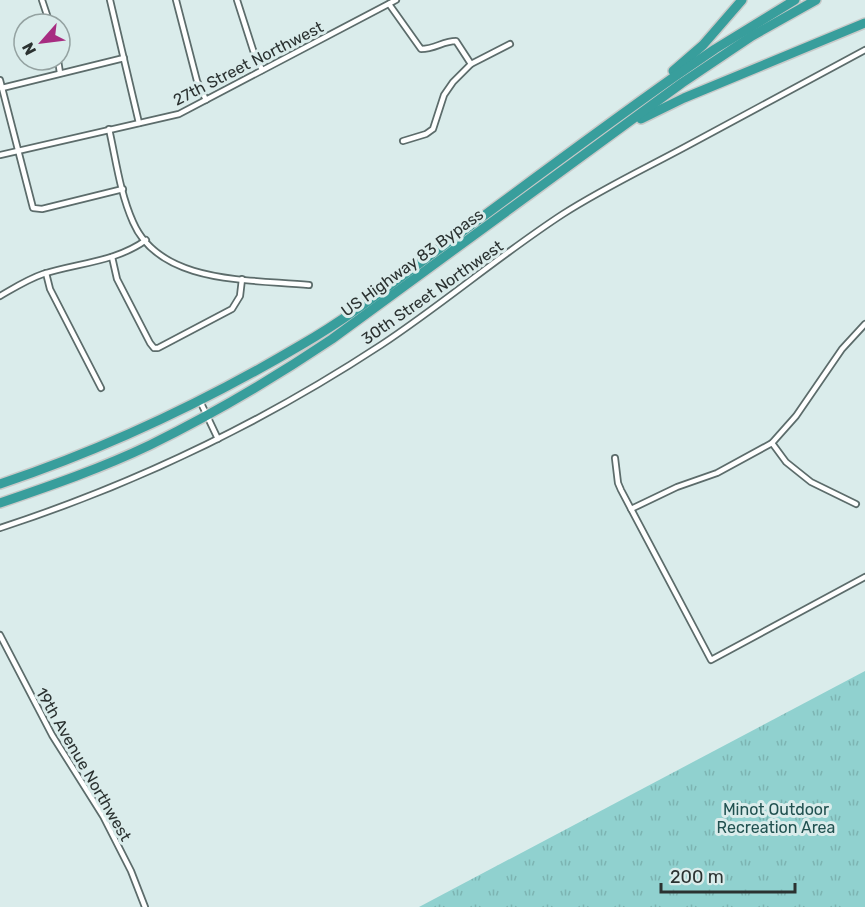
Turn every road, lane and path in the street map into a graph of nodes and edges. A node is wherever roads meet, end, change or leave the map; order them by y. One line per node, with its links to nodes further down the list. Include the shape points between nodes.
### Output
1 (110, 0): 12 (street)
2 (176, 0): 18 (street, via 197,81)
3 (237, 0): 14 (street)
4 (396, 0): 8 (street, 27th Street Northwest)
5 (742, 0): 20 (highway, via 703,45)
6 (795, 0): 20 (highway, US Highway 83 Bypass, via 715,49)
7 (816, 0): 23 (highway, US Highway 83 Bypass, via 722,56)
8 (389, 3): 13 (street, via 421,49 456,41); 14 (street, 27th Street Northwest)
9 (865, 23): 23 (highway, via 662,107)
10 (510, 44): 13 (street)
11 (865, 50): 37 (street, 30th Street Northwest, via 586,200 381,345)
12 (124, 58): 15 (street); 19 (street)
13 (471, 64): 22 (street, via 444,95 433,129)
14 (262, 70): 18 (street, 27th Street Northwest)
15 (60, 73): 17 (street)
16 (0, 80): 17 (street)
17 (3, 88): 24 (street)
18 (206, 100): 19 (street, 27th Street Northwest, via 179,114)
19 (139, 123): 21 (street, 27th Street Northwest)
20 (605, 127): 35 (highway, US Highway 83 Bypass, via 340,320)
21 (109, 129): 24 (street, 27th Street Northwest); 26 (street)
22 (403, 141)
23 (600, 143): 36 (highway, US Highway 83 Bypass, via 332,339)
24 (18, 151): 25 (street, 27th Street Northwest); 26 (street, via 33,208)
25 (0, 155)
26 (123, 189): 27 (street, via 134,225)
27 (146, 240): 28 (street); 30 (street, via 172,263 187,270)
28 (112, 257): 29 (street); 30 (street, via 117,279 154,348 232,309 240,296)
29 (46, 273): 32 (street); 34 (street, via 50,289)
30 (242, 279): 31 (street)
31 (309, 285)
32 (0, 296)
33 (865, 324): 38 (street)
34 (100, 388)
35 (200, 400): 36 (street); 40 (highway, US Highway 83 Bypass, via 91,450)
36 (208, 414): 37 (street); 41 (highway, US Highway 83 Bypass, via 116,460)
37 (218, 439): 44 (street, 30th Street Northwest, via 94,495)
38 (772, 443): 42 (street, via 786,462 811,482); 43 (street, via 717,473)
39 (615, 458): 43 (street, via 618,483)
40 (0, 484)
41 (0, 503)
42 (856, 504)
43 (631, 509): 45 (street, via 711,660)
44 (0, 528)
45 (865, 577)
46 (0, 634): 47 (street, 19th Avenue Northwest, via 52,735 103,816)
47 (146, 907)

